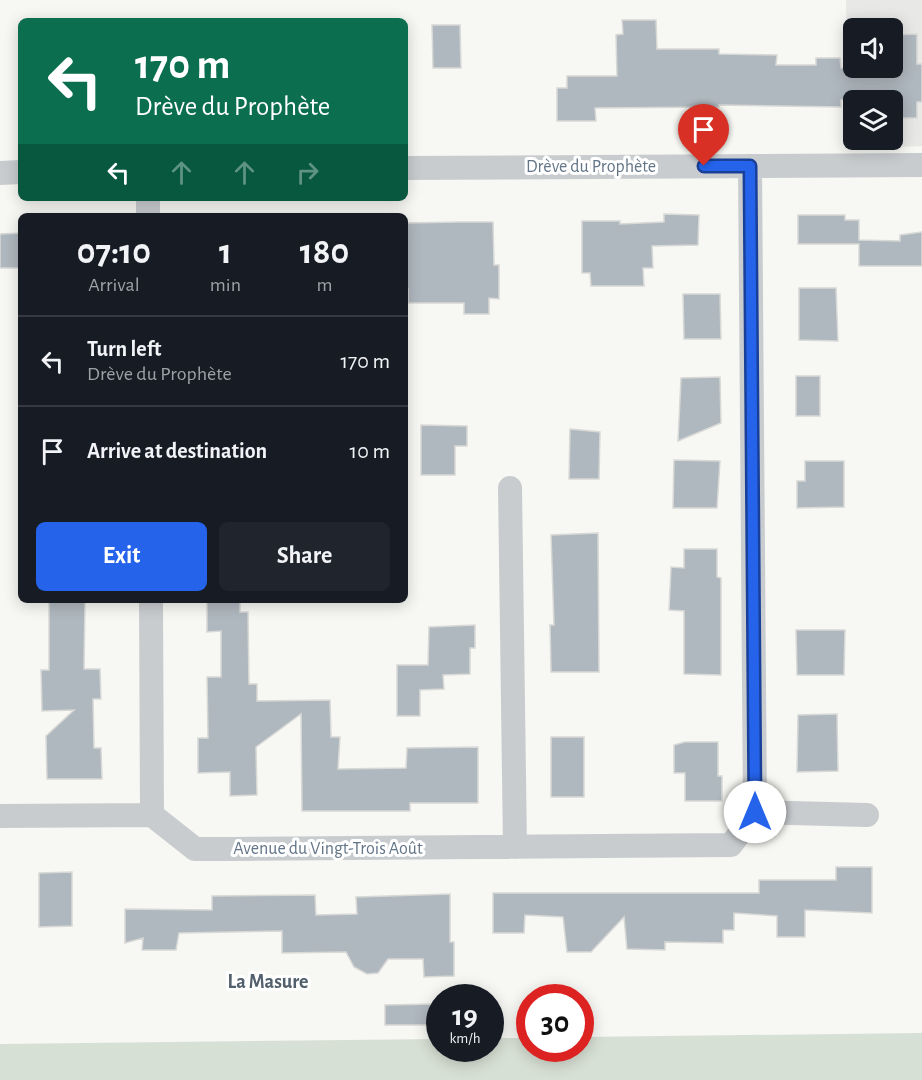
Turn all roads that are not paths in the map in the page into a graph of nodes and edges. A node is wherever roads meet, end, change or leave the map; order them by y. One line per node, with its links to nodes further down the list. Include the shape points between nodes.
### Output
1 (922, 165): 2 (street, Drève du Prophète)
2 (750, 166): 3 (street, Drève du Prophète); 8 (street)
3 (408, 168)
4 (18, 172): 5 (street)
5 (0, 173)
6 (510, 488): 12 (street)
7 (151, 603): 9 (street)
8 (755, 812): 10 (street); 12 (street, Avenue du Vingt-Trois Août, via 732,845)
9 (152, 815): 11 (street); 12 (street, Avenue du Vingt-Trois Août, via 195,849)
10 (867, 815)
11 (0, 816)
12 (515, 847)

